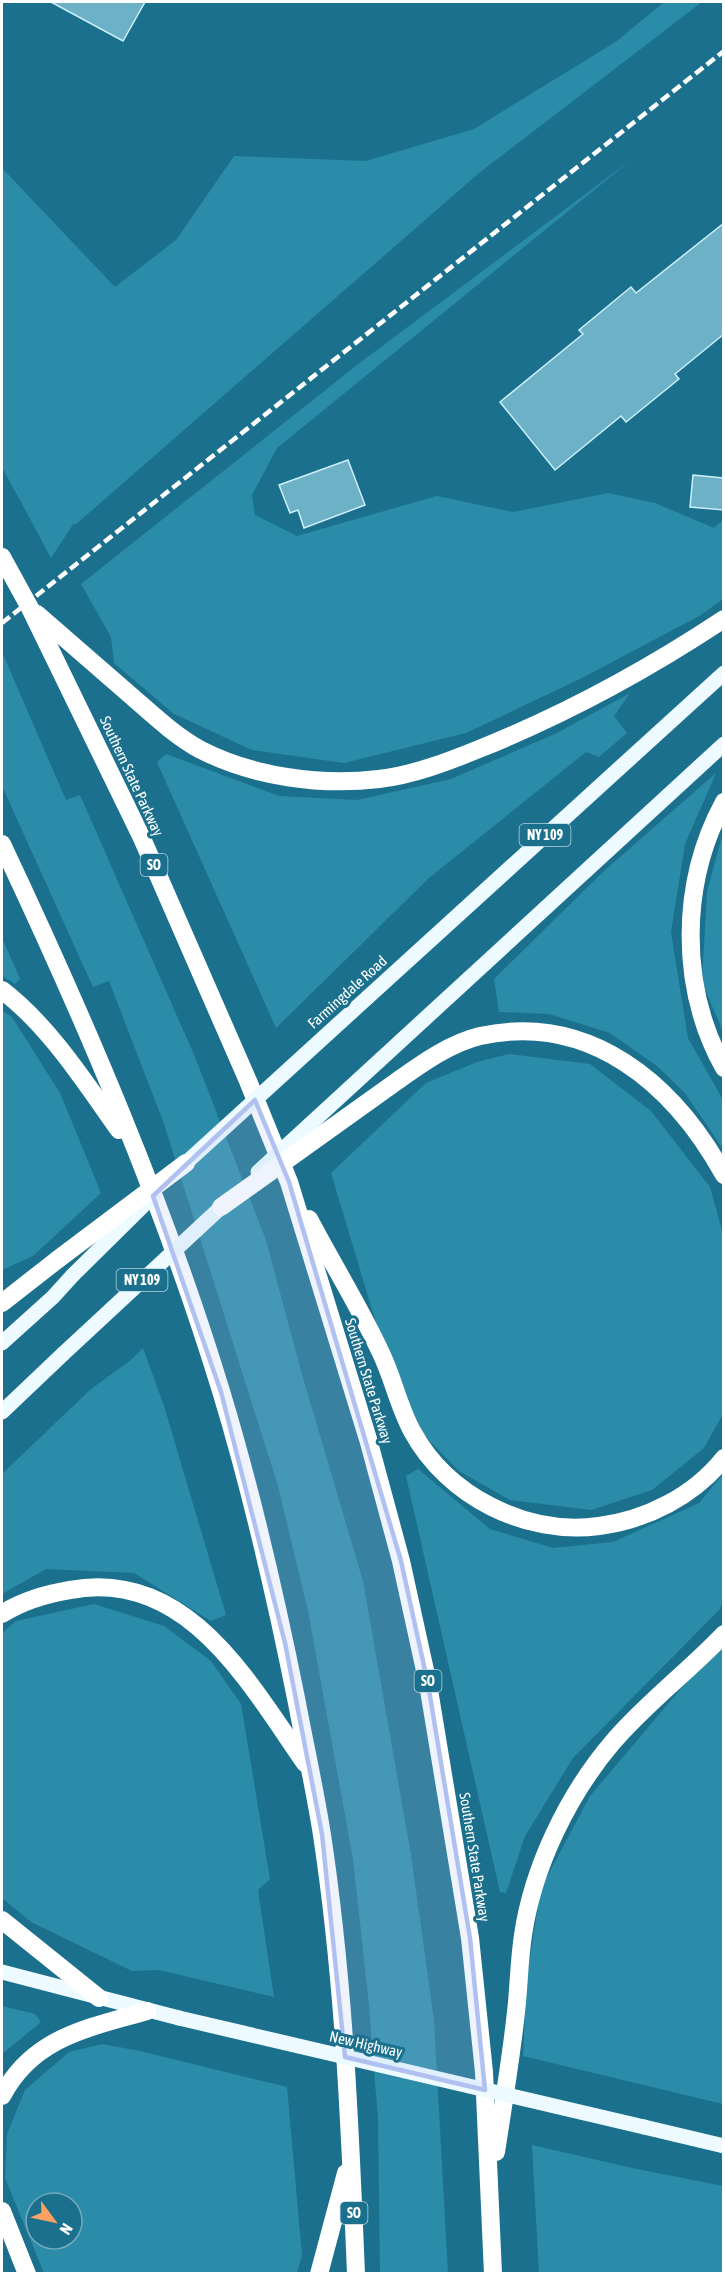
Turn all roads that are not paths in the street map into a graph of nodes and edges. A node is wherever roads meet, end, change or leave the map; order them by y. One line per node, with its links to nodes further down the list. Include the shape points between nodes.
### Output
1 (2, 557): 2 (highway, Southern State Parkway / SO)
2 (30, 608): 3 (highway, via 159,720 199,749 273,774 347,782 413,772 498,741 598,694); 13 (highway, Southern State Parkway / SO, via 141,836)
3 (723, 619)
4 (723, 673): 11 (main road, Farmingdale Road / NY 109, bridge)
5 (723, 744): 14 (main road, NY 109, bridge)
6 (723, 802): 9 (highway, via 711,825 696,878 690,940 698,1000)
7 (2, 844): 10 (highway, SO, via 86,1029)
8 (2, 990): 10 (highway, via 63,1052)
9 (723, 1068)
10 (137, 1155): 21 (highway, SO, via 182,1272 256,1516)
11 (186, 1163): 15 (highway, bridge); 16 (main road, Farmingdale Road / NY 109, bridge)
12 (723, 1175): 14 (highway, bridge, via 678,1107 617,1057 573,1038 520,1032 479,1036 438,1054)
13 (289, 1182): 18 (highway, via 381,1352 414,1434 443,1472 480,1501 545,1525 616,1524 681,1496 700,1483); 29 (highway, Southern State Parkway / SO, via 368,1439 401,1561 428,1684 470,1938 484,2072)
14 (221, 1207): 17 (main road, NY 109, bridge)
15 (2, 1304)
16 (2, 1343)
17 (2, 1412)
18 (723, 1458)
19 (2, 1614): 21 (highway, via 34,1598 82,1588 103,1587 154,1599 210,1636 236,1663)
20 (723, 1634): 29 (highway, via 612,1743 568,1809 539,1870 523,1933 517,2010)
21 (310, 1770): 28 (highway, SO, via 338,1960)
22 (2, 1920): 24 (highway)
23 (2, 1972): 24 (main road, New Highway)
24 (99, 1998): 25 (main road, New Highway)
25 (147, 2011): 26 (highway, via 61,2038 28,2060); 27 (main road, New Highway, bridge)
26 (2, 2096)
27 (723, 2146)
28 (351, 2153): 32 (highway); 33 (highway, SO)
29 (490, 2196): 34 (highway, Southern State Parkway / SO)
30 (2, 2211): 31 (highway)
31 (27, 2274)
32 (319, 2274)
33 (356, 2274)
34 (493, 2274)

